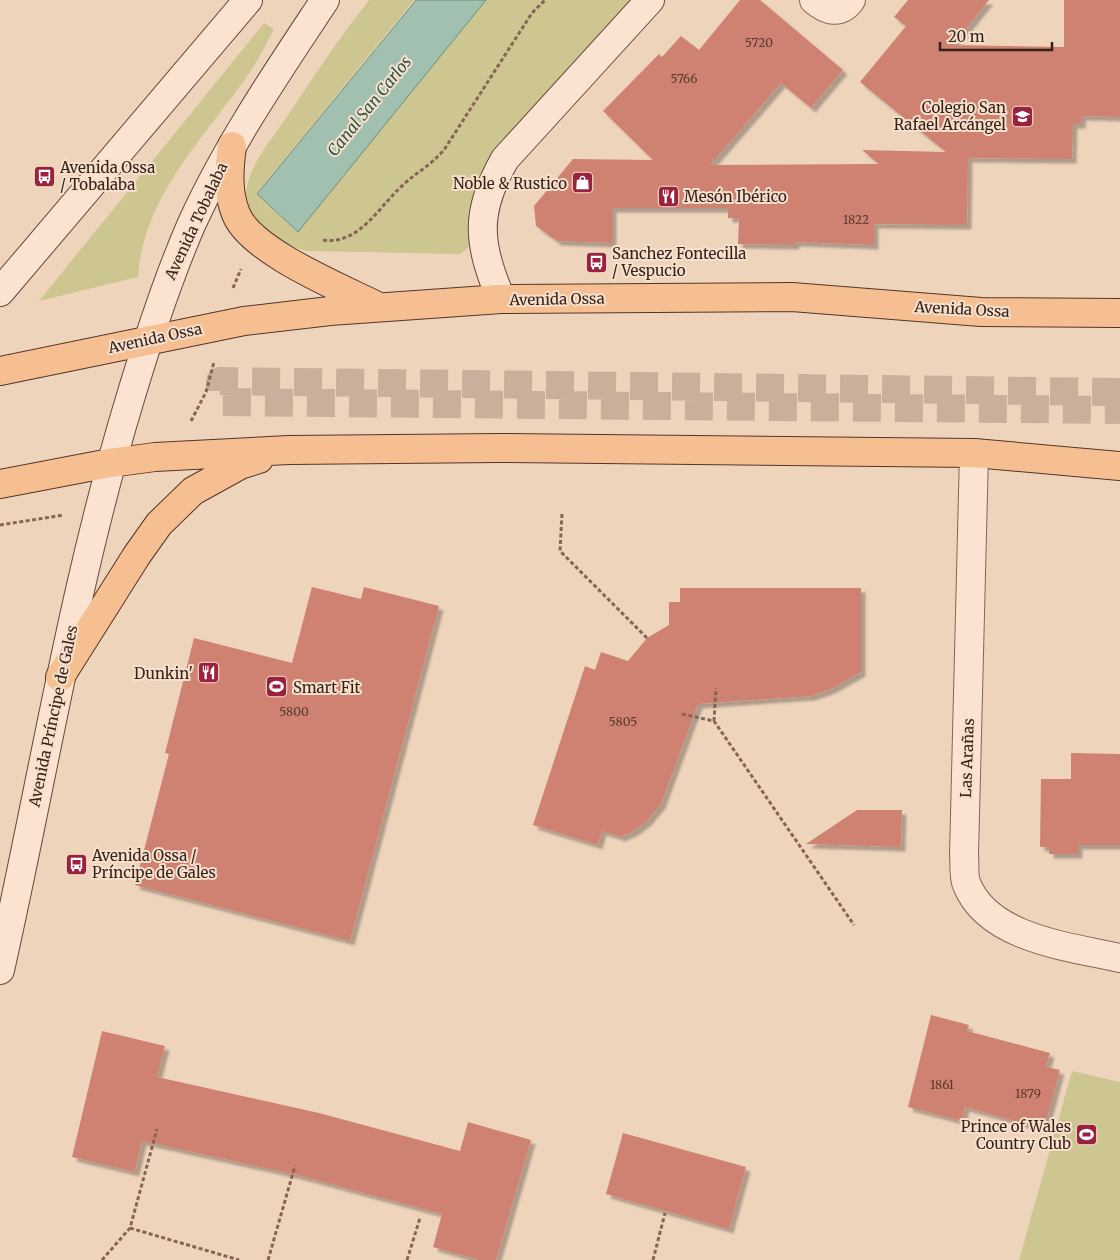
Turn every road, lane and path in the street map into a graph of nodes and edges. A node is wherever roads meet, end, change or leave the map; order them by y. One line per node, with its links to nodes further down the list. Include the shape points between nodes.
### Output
1 (248, 0): 9 (main road)
2 (325, 0): 7 (main road, Avenida Tobalaba)
3 (545, 0): 8 (path, via 532,13 444,150 404,184 369,221 346,239 332,242 290,238)
4 (650, 0): 10 (main road, via 505,159 493,180 484,206 483,242)
5 (814, 0): 6 (main road, via 824,8 836,11 846,7)
6 (851, 0)
7 (232, 146): 8 (main road, via 231,198 237,216); 14 (main road, Avenida Tobalaba, via 193,221 167,282)
8 (269, 249): 11 (main road, via 296,266); 13 (path, via 239,271)
9 (0, 292)
10 (501, 299): 11 (main road, Avenida Ossa); 12 (main road, Avenida Ossa, via 792,297 981,312)
11 (380, 307): 13 (main road, Avenida Ossa)
12 (1120, 313)
13 (225, 324): 14 (main road, Avenida Ossa); 18 (path, via 206,392)
14 (148, 339): 15 (main road, Avenida Ossa); 19 (main road, Avenida Tobalaba)
15 (0, 371)
16 (289, 450): 17 (main road, via 509,448); 18 (main road); 26 (main road, via 240,465 193,491 159,524)
17 (974, 453): 20 (main road); 31 (main road, Las Arañas, via 964,855 966,883 974,899 989,914 1027,936)
18 (172, 457): 19 (main road)
19 (110, 463): 21 (main road); 22 (main road, Avenida Príncipe de Gales)
20 (1120, 466)
21 (0, 484)
22 (97, 511): 24 (path); 26 (main road, Avenida Príncipe de Gales)
23 (562, 514): 25 (path, via 560,551)
24 (0, 525)
25 (647, 638)
26 (60, 678): 32 (main road, Avenida Príncipe de Gales)
27 (716, 688): 29 (path)
28 (682, 714): 29 (path)
29 (714, 720): 30 (path)
30 (854, 925)
31 (1120, 958)
32 (0, 970)
33 (157, 1129): 37 (path)
34 (295, 1166): 40 (path)
35 (665, 1213): 42 (path)
36 (420, 1218): 41 (path)
37 (130, 1228): 38 (path); 39 (path)
38 (102, 1260)
39 (239, 1260)
40 (268, 1260)
41 (408, 1260)
42 (653, 1260)

